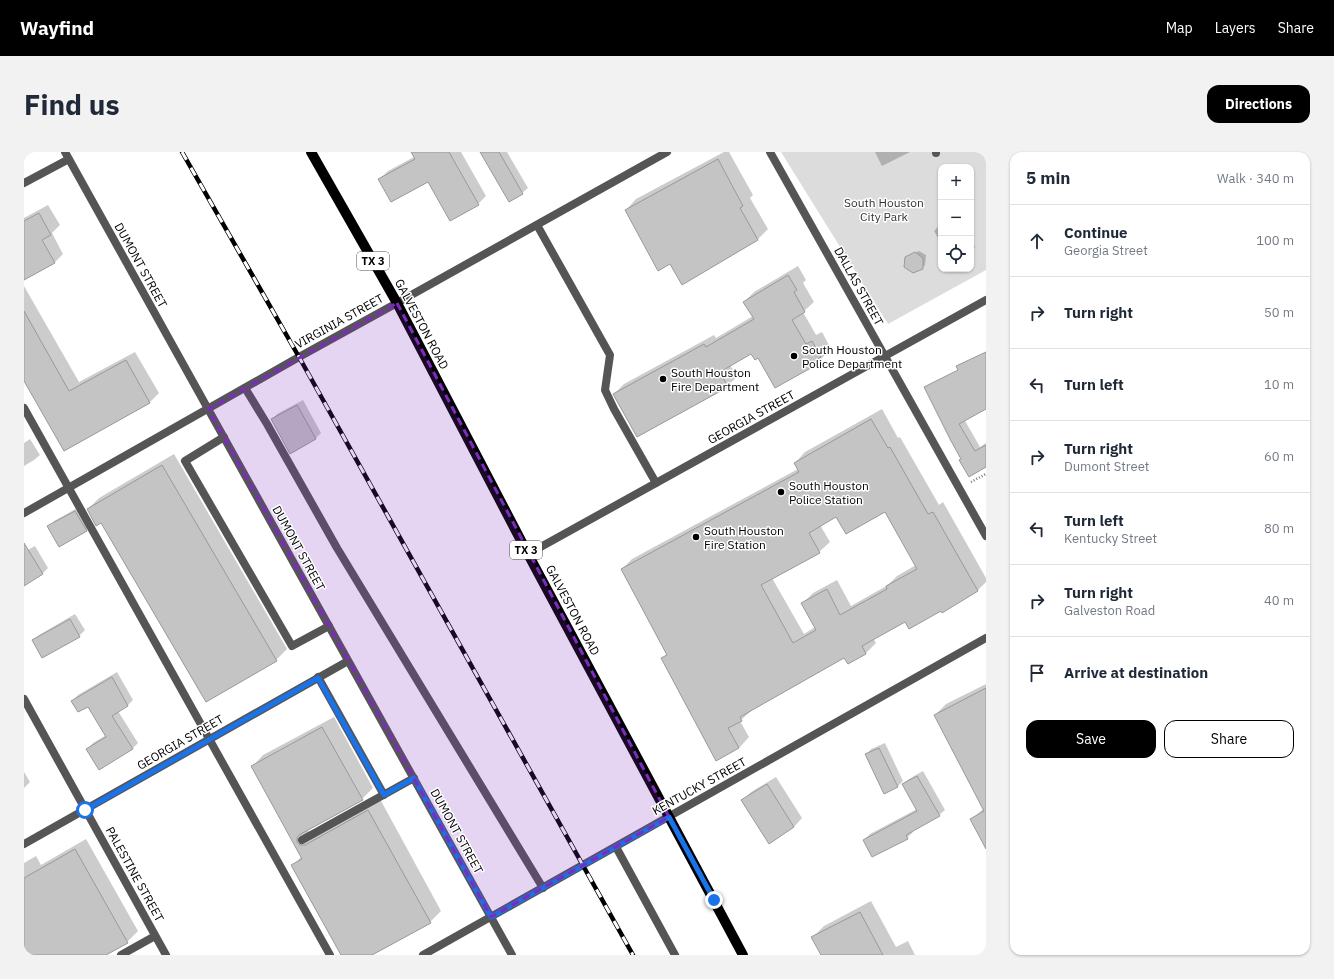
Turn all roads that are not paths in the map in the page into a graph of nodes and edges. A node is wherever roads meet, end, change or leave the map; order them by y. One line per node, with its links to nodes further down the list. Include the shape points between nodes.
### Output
1 (311, 152): 8 (main road, GALVESTON ROAD / TX 3)
2 (666, 152): 6 (street, VIRGINIA STREET)
3 (770, 152): 9 (street, DALLAS STREET)
4 (67, 155): 5 (street); 12 (street, DUMONT STREET)
5 (24, 183)
6 (537, 225): 8 (street, VIRGINIA STREET); 14 (street, via 610,355 604,390)
7 (986, 300): 9 (street, GEORGIA STREET)
8 (397, 303): 10 (street, VIRGINIA STREET); 18 (main road, GALVESTON ROAD / TX 3)
9 (885, 356): 14 (street, GEORGIA STREET); 17 (street, DALLAS STREET)
10 (245, 388): 12 (street, VIRGINIA STREET); 32 (street, via 337,548)
11 (24, 408): 15 (street)
12 (208, 409): 13 (street, DUMONT STREET); 15 (street, VIRGINIA STREET)
13 (224, 437): 19 (street, DUMONT STREET); 19 (street, via 185,461 292,646)
14 (656, 483): 18 (street, GEORGIA STREET)
15 (68, 488): 16 (street, VIRGINIA STREET); 24 (street)
16 (24, 513)
17 (986, 536)
18 (528, 554): 28 (main road, GALVESTON ROAD / TX 3)
19 (329, 626): 21 (street, DUMONT STREET)
20 (986, 638): 28 (street, KENTUCKY STREET)
21 (348, 661): 22 (street, GEORGIA STREET); 25 (street, DUMONT STREET)
22 (318, 678): 24 (street, GEORGIA STREET); 26 (street)
23 (24, 699): 27 (street, PALESTINE STREET)
24 (210, 739): 27 (street, GEORGIA STREET); 37 (street)
25 (414, 778): 26 (street); 33 (street, DUMONT STREET)
26 (384, 795): 29 (street)
27 (85, 810): 30 (street, GEORGIA STREET); 34 (street, PALESTINE STREET)
28 (669, 817): 31 (street, KENTUCKY STREET); 41 (main road, GALVESTON ROAD / TX 3)
29 (302, 840)
30 (24, 844)
31 (616, 847): 32 (street, KENTUCKY STREET); 40 (street)
32 (543, 888): 33 (street, KENTUCKY STREET)
33 (491, 917): 38 (street, KENTUCKY STREET); 39 (street, DUMONT STREET)
34 (155, 936): 35 (street); 36 (street, PALESTINE STREET)
35 (121, 955)
36 (166, 955)
37 (330, 955)
38 (423, 955)
39 (512, 955)
40 (675, 955)
41 (743, 955)

